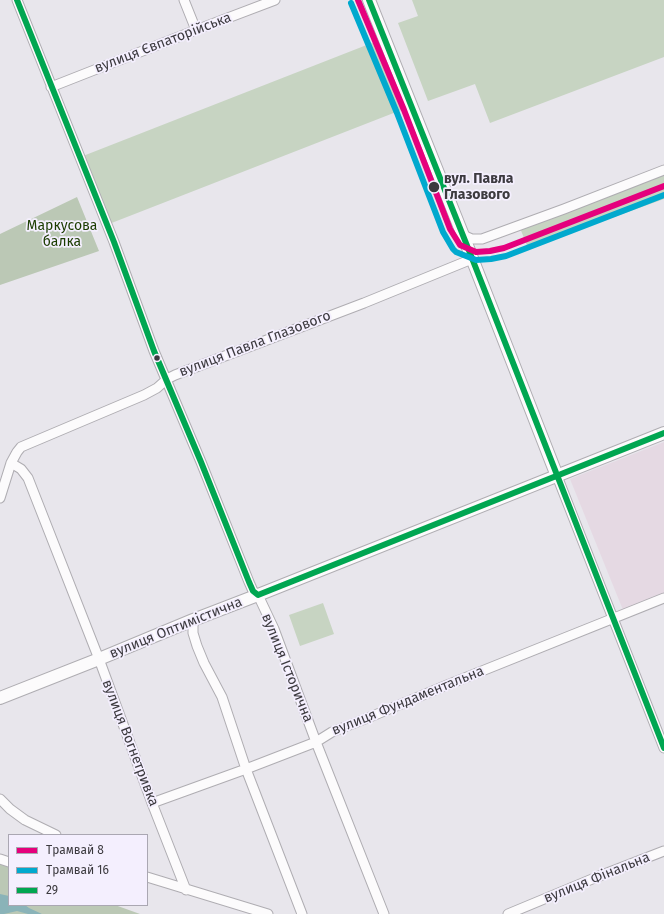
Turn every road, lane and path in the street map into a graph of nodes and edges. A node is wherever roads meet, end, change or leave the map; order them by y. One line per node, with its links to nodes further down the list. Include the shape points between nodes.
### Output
1 (17, 0): 6 (street, вулиця Історична)
2 (184, 0): 5 (street)
3 (275, 0): 5 (street, вулиця Євпаторійська)
4 (369, 0): 8 (street)
5 (196, 30): 6 (street, вулиця Євпаторійська)
6 (51, 87): 10 (street, вулиця Історична)
7 (664, 170): 8 (street, via 482,239 472,239)
8 (463, 235): 9 (street)
9 (472, 259): 10 (street, вулиця Павла Глазового); 13 (street)
10 (167, 379): 12 (street, вулиця Павла Глазового, via 144,395 21,447); 15 (street, вулиця Історична, via 249,582)
11 (664, 433): 13 (street, вулиця Оптимістична)
12 (11, 463): 14 (street); 19 (street, вулиця Вогнетривка, via 21,469 28,478)
13 (557, 476): 15 (street, вулиця Оптимістична); 17 (street)
14 (0, 498)
15 (258, 595): 18 (street, вулиця Оптимістична); 21 (street, вулиця Історична, via 274,629)
16 (664, 598): 17 (street, вулиця Фундаментальна)
17 (613, 618): 21 (street, вулиця Фундаментальна, via 332,732); 22 (street)
18 (193, 620): 19 (street, вулиця Оптимістична); 23 (street, via 197,646 222,697)
19 (99, 659): 20 (street, вулиця Оптимістична); 25 (street, вулиця Вогнетривка)
20 (0, 698)
21 (316, 742): 23 (street, вулиця Фундаментальна); 32 (street, вулиця Історична)
22 (664, 748)
23 (246, 769): 25 (street, вулиця Фундаментальна); 31 (street)
24 (0, 799): 26 (street, via 25,820)
25 (152, 803): 29 (street, вулиця Вогнетривка)
26 (54, 834)
27 (664, 851): 33 (street, вулиця Фінальна)
28 (148, 877): 29 (street)
29 (186, 890): 30 (street)
30 (268, 914)
31 (302, 914)
32 (384, 914)
33 (508, 914)

